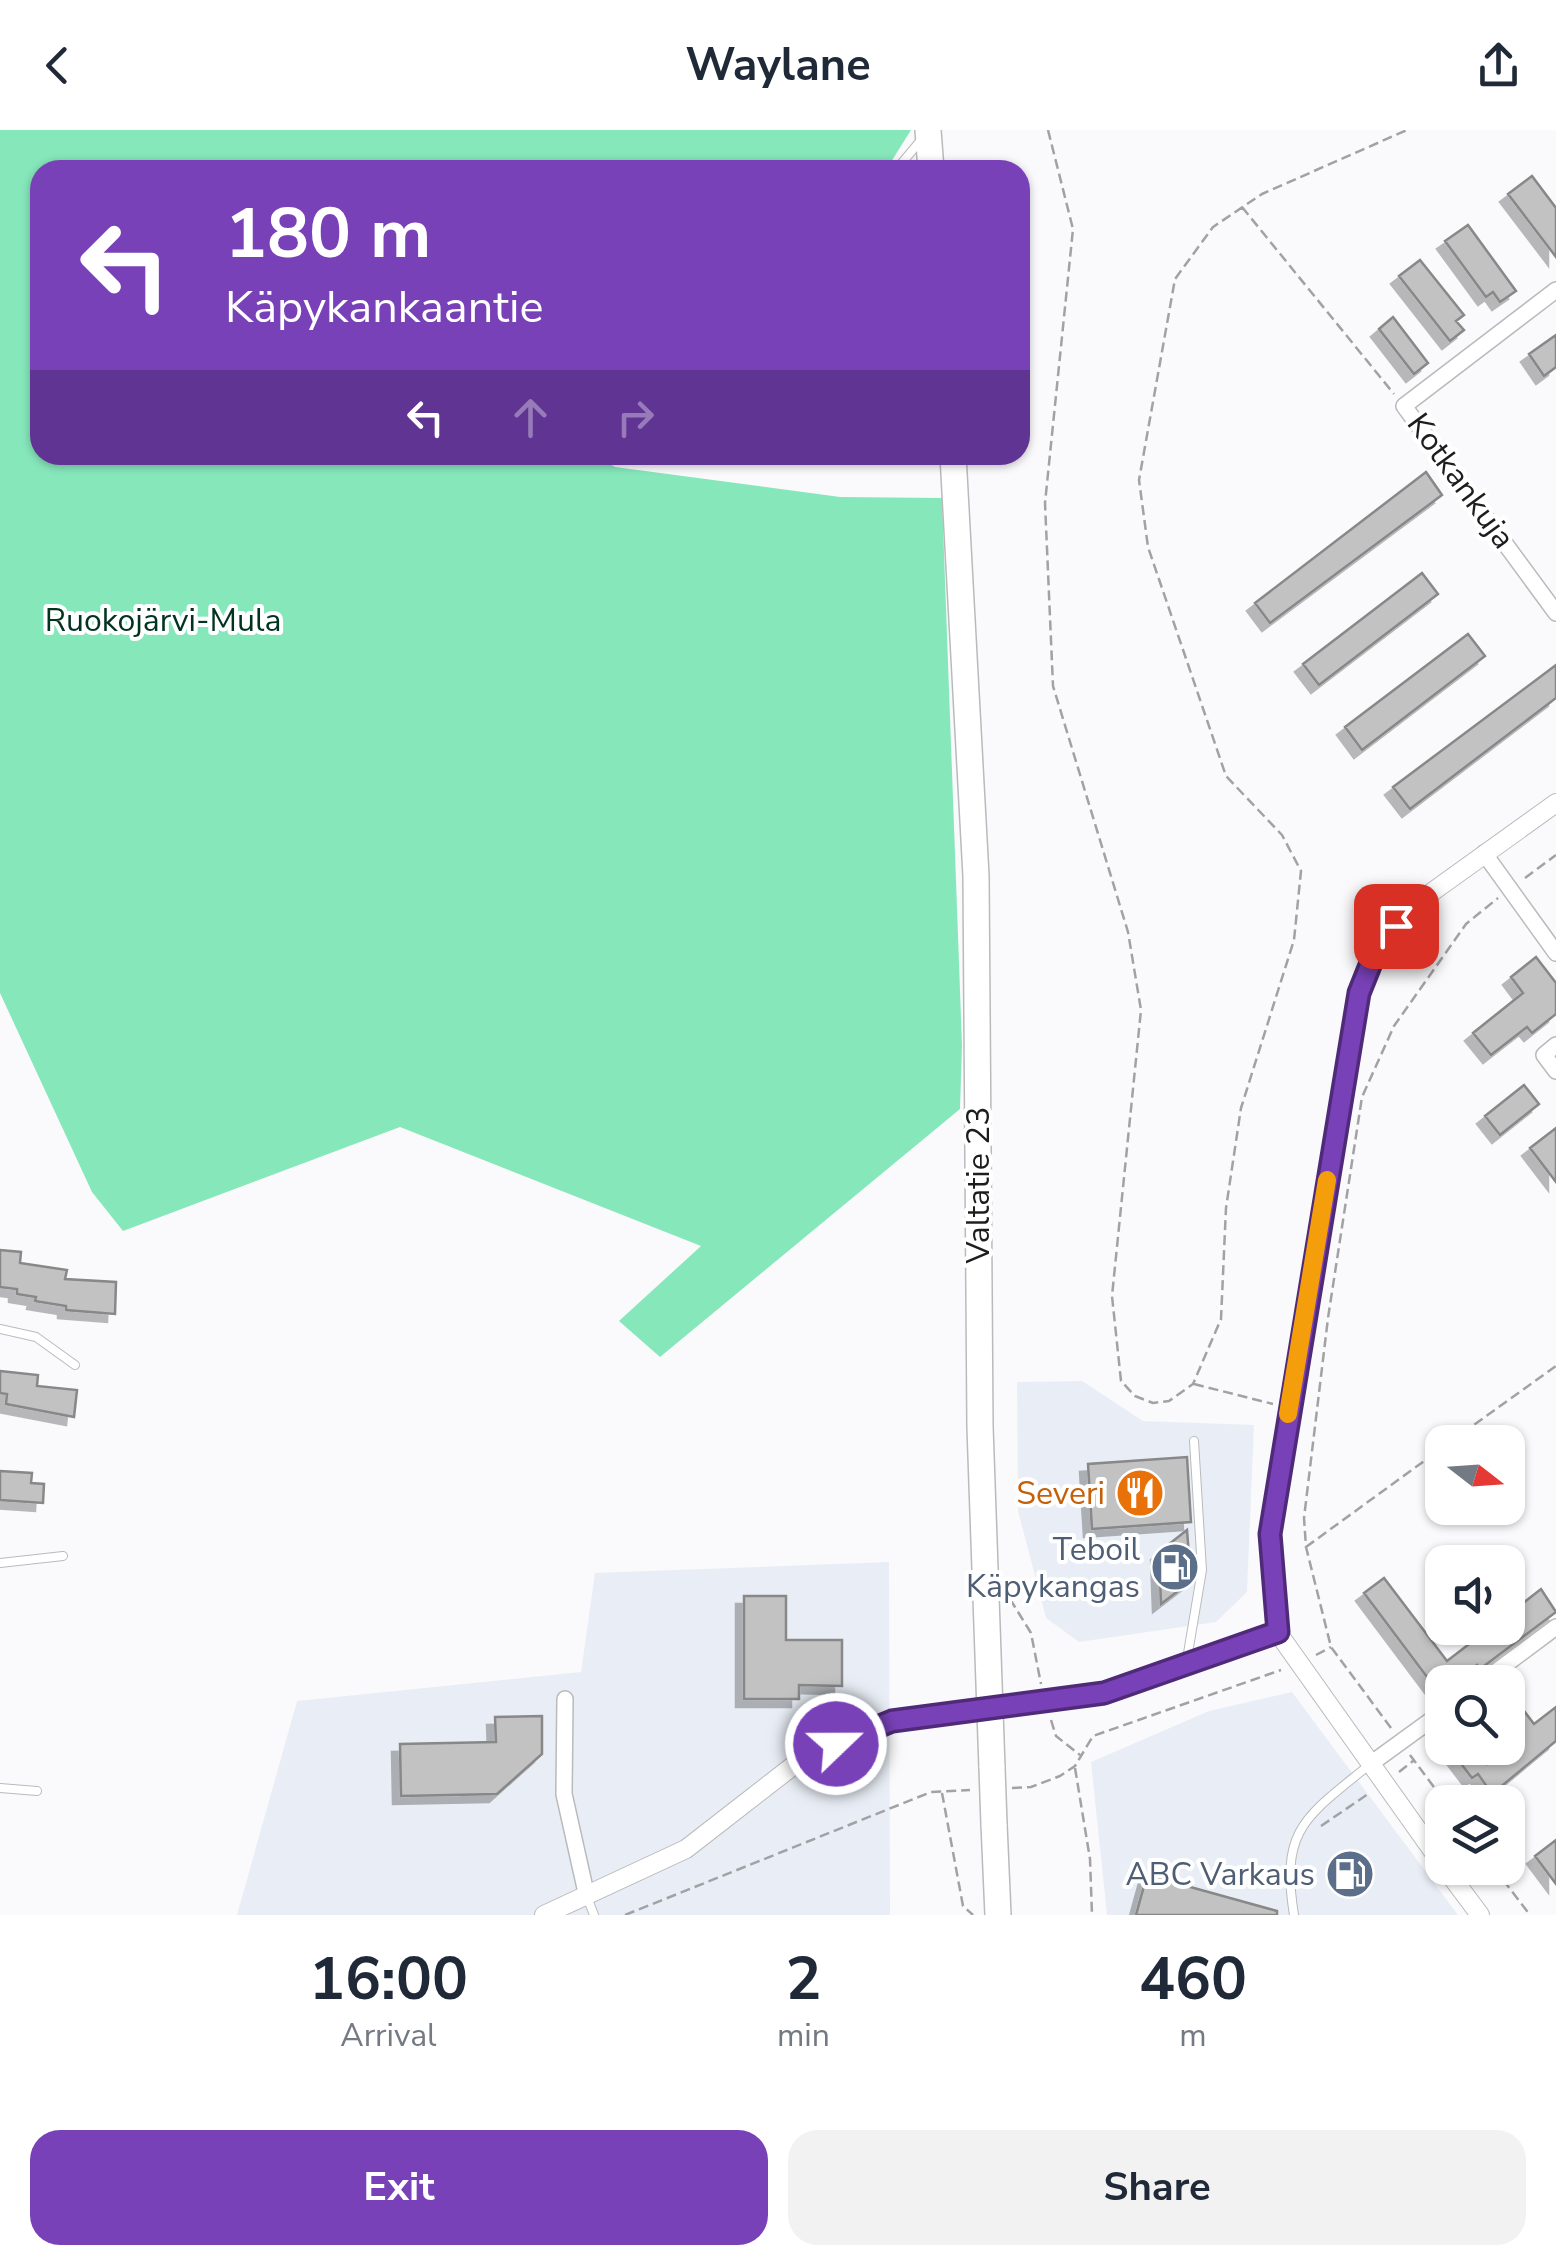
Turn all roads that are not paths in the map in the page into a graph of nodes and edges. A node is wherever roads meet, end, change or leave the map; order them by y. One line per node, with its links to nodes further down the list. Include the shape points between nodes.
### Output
1 (928, 132): 2 (lane); 3 (highway)
2 (902, 160)
3 (930, 160)
4 (1556, 290): 6 (street, Kotkankuja, via 1404,406)
5 (954, 465): 22 (highway, Valtatie 23, via 976,876)
6 (1556, 612)
7 (1556, 803): 8 (street)
8 (1484, 853): 9 (street); 18 (street, via 1402,919 1377,948 1359,993 1270,1534)
9 (1556, 953)
10 (1556, 1045): 11 (street, via 1544,1054)
11 (1556, 1071)
12 (0, 1329): 13 (lane, via 36,1337)
13 (76, 1365)
14 (1194, 1441): 19 (lane, via 1202,1570)
15 (63, 1556): 16 (lane)
16 (0, 1563)
17 (1556, 1627): 20 (street)
18 (1278, 1632): 19 (street); 24 (street)
19 (1186, 1664): 22 (street, via 1104,1693)
20 (1505, 1665)
21 (564, 1699): 29 (street, via 564,1794)
22 (989, 1707): 29 (street, via 892,1721 808,1755 686,1849); 32 (highway, Valtatie 23, bridge)
23 (1425, 1725): 24 (street)
24 (1369, 1765): 27 (street); 33 (lane, via 1318,1807 1295,1836 1289,1857)
25 (0, 1788): 26 (lane)
26 (37, 1791)
27 (1425, 1840)
28 (1458, 1885): 34 (street)
29 (587, 1897): 30 (street); 31 (lane)
30 (544, 1915)
31 (594, 1915)
32 (998, 1915)
33 (1294, 1915)
34 (1480, 1915)

